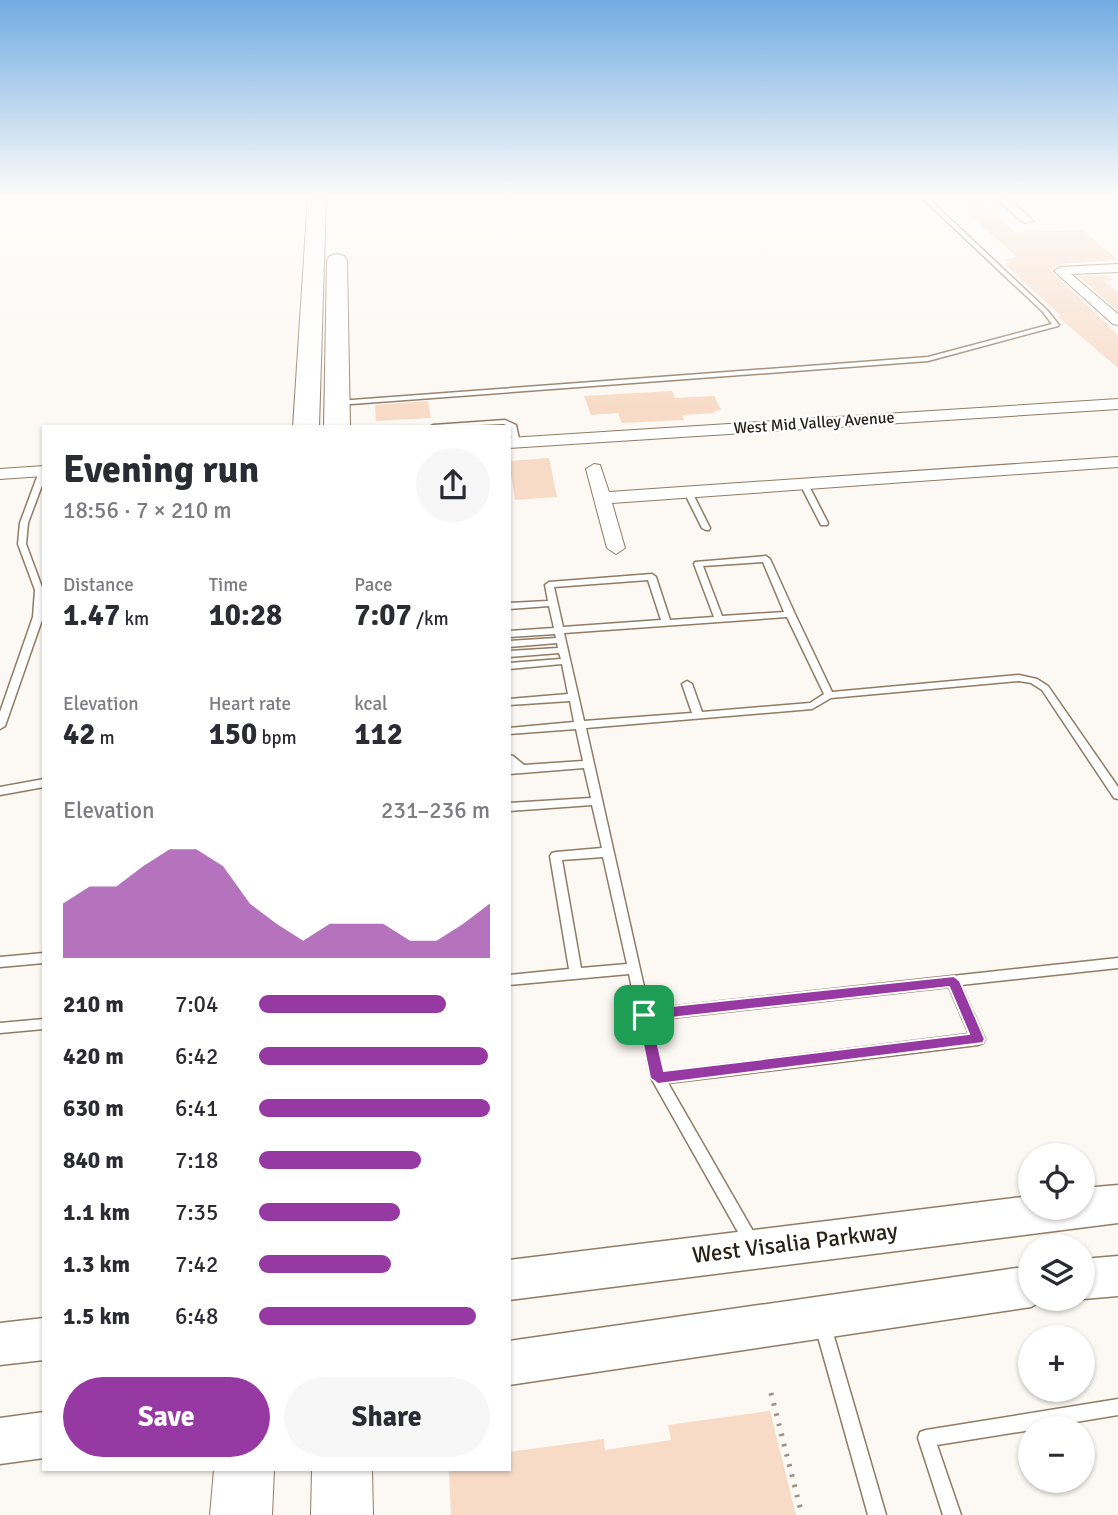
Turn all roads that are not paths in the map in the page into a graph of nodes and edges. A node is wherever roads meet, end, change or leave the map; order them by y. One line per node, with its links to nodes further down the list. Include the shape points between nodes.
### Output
1 (314, 268): 8 (main road)
2 (338, 268): 6 (main road)
3 (999, 268): 6 (lane, via 1056,325 928,359)
4 (1118, 268): 5 (street, via 1060,271)
5 (1118, 321)
6 (338, 403): 9 (main road)
7 (1118, 404): 12 (street, West Mid Valley Avenue)
8 (306, 425)
9 (337, 425)
10 (478, 425): 11 (lane)
11 (510, 425)
12 (513, 443)
13 (1118, 461): 18 (street)
14 (594, 469): 20 (street)
15 (42, 471): 16 (street)
16 (0, 474)
17 (42, 474): 39 (lane, via 24,523 22,544 39,590 38,617)
18 (804, 484): 19 (street); 21 (lane)
19 (688, 492): 20 (street); 22 (lane)
20 (602, 498): 23 (street)
21 (824, 523)
22 (706, 528)
23 (616, 548)
24 (553, 603): 25 (lane); 28 (lane, via 549,585 652,577); 31 (lane)
25 (511, 606)
26 (790, 614): 27 (lane); 27 (lane, via 766,559 698,564); 35 (lane)
27 (719, 619): 28 (lane)
28 (666, 623): 31 (lane)
29 (511, 634): 31 (lane)
30 (511, 644): 31 (lane)
31 (563, 645): 32 (lane); 33 (lane); 36 (lane)
32 (511, 654)
33 (511, 665)
34 (687, 684): 38 (lane)
35 (829, 695): 38 (lane, via 812,706); 46 (lane, via 1020,678 1034,681 1045,688)
36 (575, 697): 37 (lane); 40 (lane)
37 (511, 702)
38 (698, 715): 40 (lane)
39 (0, 726)
40 (581, 726): 41 (lane); 42 (lane)
41 (511, 731)
42 (589, 764): 43 (lane); 47 (lane)
43 (515, 769)
44 (42, 783): 45 (lane)
45 (0, 791)
46 (1118, 795)
47 (597, 801): 48 (lane); 49 (lane)
48 (511, 807)
49 (608, 852): 53 (lane); 54 (lane, via 556,856)
50 (42, 958): 51 (lane)
51 (0, 962)
52 (1118, 963): 56 (lane)
53 (634, 968): 54 (lane); 57 (lane)
54 (576, 973): 55 (lane)
55 (511, 980)
56 (954, 981): 57 (lane); 60 (lane, via 978,1039)
57 (644, 1015): 60 (lane)
58 (42, 1024): 59 (lane)
59 (0, 1028)
60 (658, 1078): 64 (lane)
61 (1118, 1204): 62 (street, West Visalia Parkway)
62 (1095, 1206)
63 (1018, 1215): 64 (street, West Visalia Parkway)
64 (755, 1249): 67 (street, West Visalia Parkway)
65 (1118, 1276): 66 (street)
66 (1095, 1278)
67 (511, 1280)
68 (1018, 1288): 69 (street)
69 (821, 1316): 72 (street); 80 (lane)
70 (42, 1339): 71 (street)
71 (0, 1344)
72 (511, 1363)
73 (1118, 1407): 81 (lane, via 926,1438)
74 (42, 1435): 75 (street)
75 (0, 1441)
76 (244, 1471): 78 (main road)
77 (342, 1471): 79 (main road)
78 (241, 1515)
79 (342, 1515)
80 (877, 1515)
81 (952, 1515)

